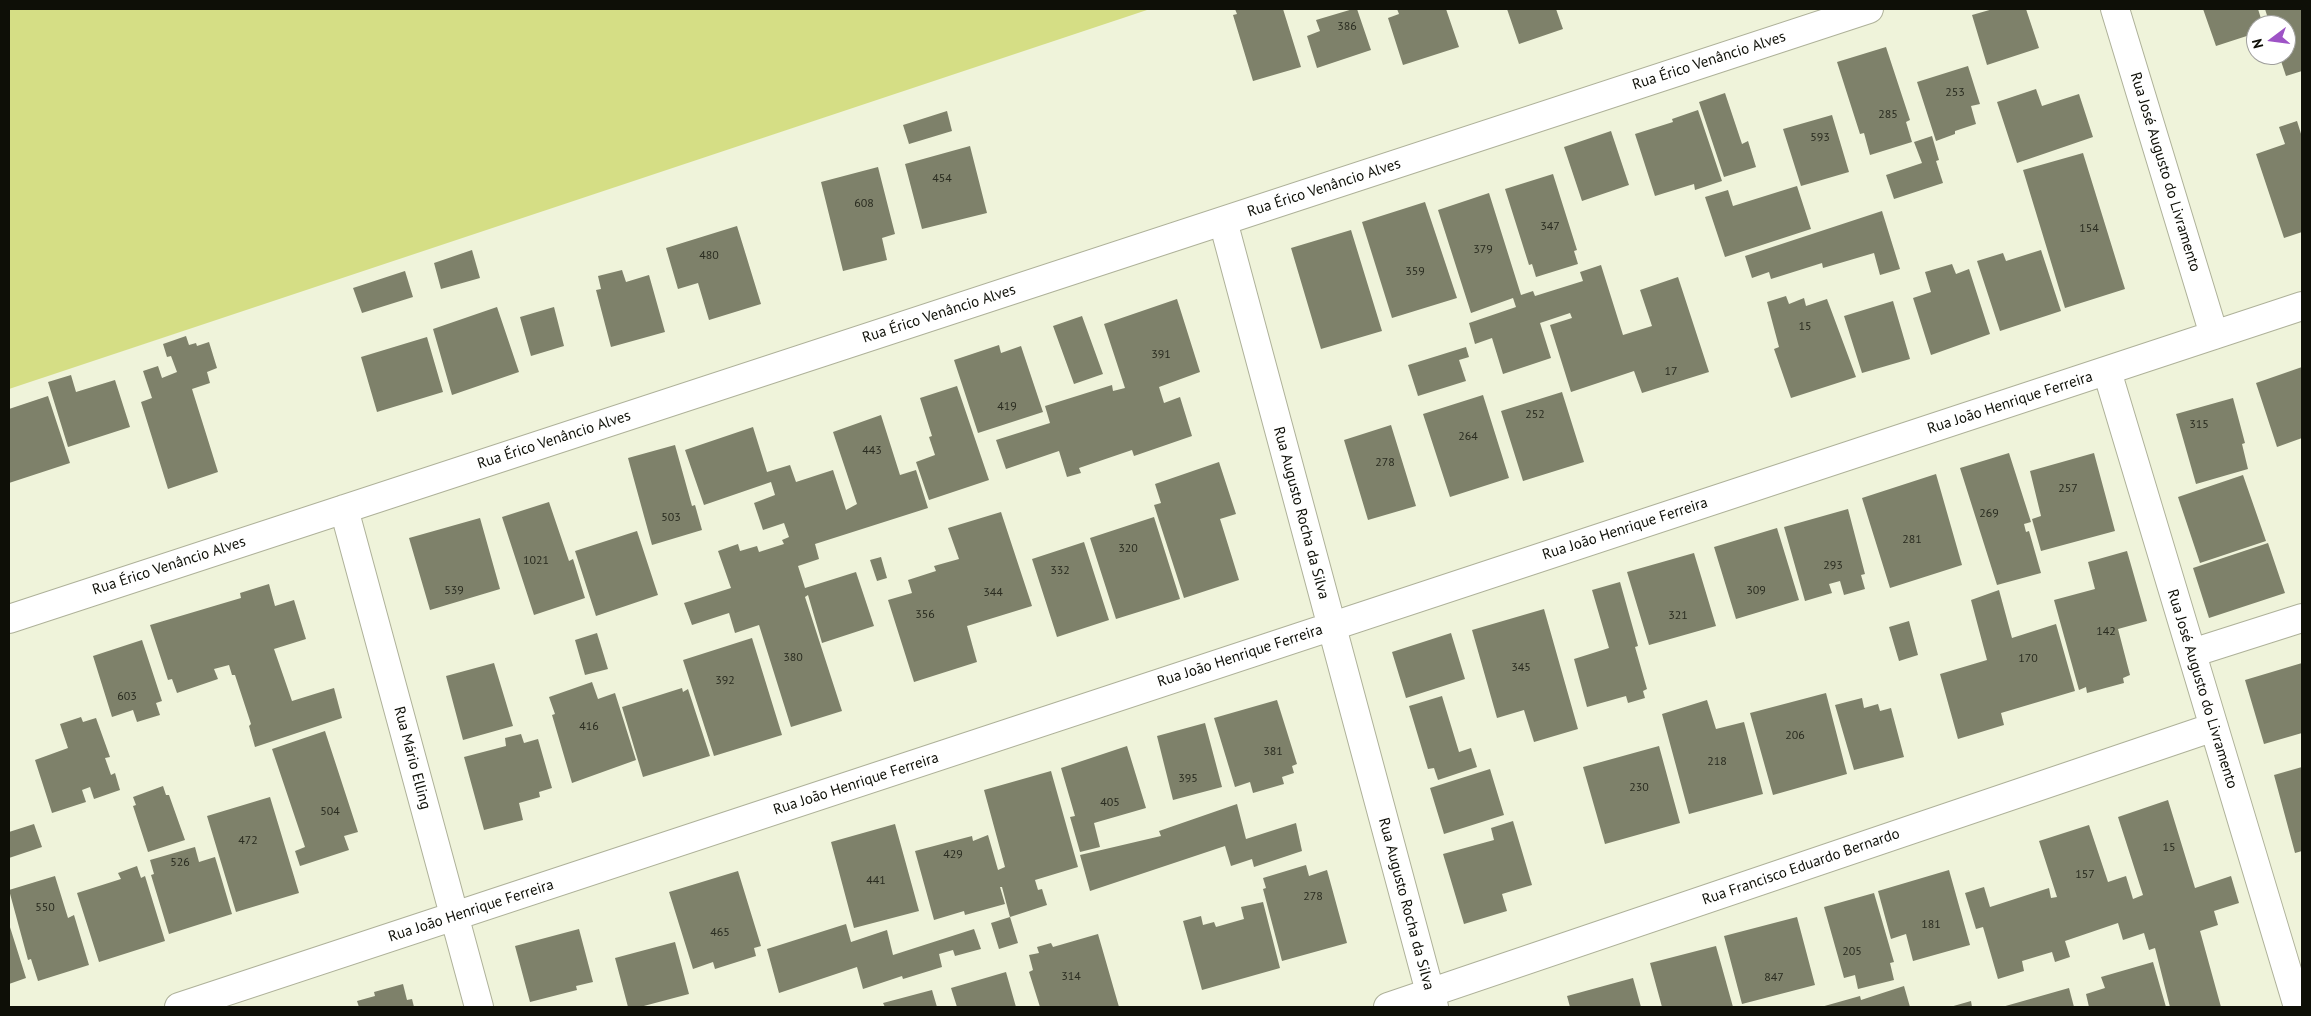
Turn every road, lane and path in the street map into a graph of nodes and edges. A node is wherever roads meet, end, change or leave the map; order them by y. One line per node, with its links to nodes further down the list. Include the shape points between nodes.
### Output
1 (1869, 9): 3 (street, Rua Érico Venâncio Alves)
2 (2115, 9): 5 (street, Rua José Augusto do Livramento)
3 (1223, 221): 7 (street, Rua Érico Venâncio Alves); 10 (street, Rua Augusto Rocha da Silva)
4 (2302, 306): 5 (street, Rua João Henrique Ferreira)
5 (2214, 335): 6 (street, Rua João Henrique Ferreira)
6 (2107, 371): 10 (street, Rua João Henrique Ferreira); 11 (street, Rua José Augusto do Livramento)
7 (344, 509): 9 (street, Rua Érico Venâncio Alves); 13 (street, Rua Mário Elling)
8 (2302, 618): 11 (street)
9 (9, 619)
10 (1332, 626): 13 (street, Rua João Henrique Ferreira); 14 (street, Rua Augusto Rocha da Silva)
11 (2192, 653): 12 (street, Rua José Augusto do Livramento)
12 (2214, 727): 14 (street, Rua Francisco Eduardo Bernardo); 18 (street, Rua José Augusto do Livramento)
13 (455, 916): 15 (street, Rua João Henrique Ferreira); 16 (street, Rua Mário Elling)
14 (1432, 1000): 17 (street, Rua Francisco Eduardo Bernardo)
15 (179, 1007)
16 (480, 1007)
17 (1388, 1007)
18 (2298, 1007)

